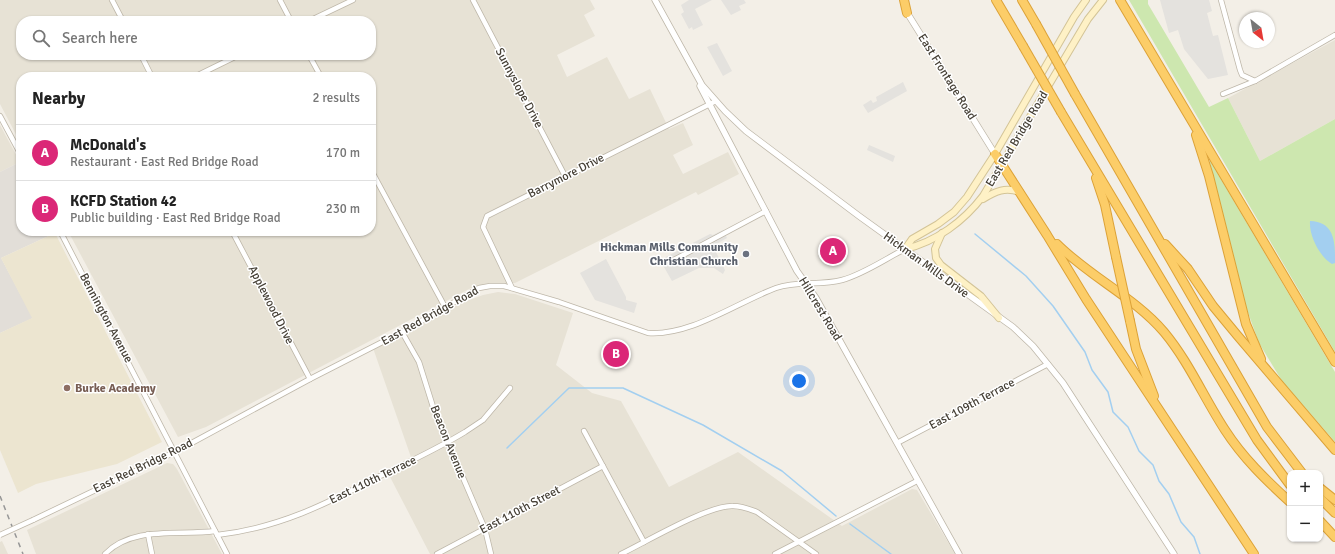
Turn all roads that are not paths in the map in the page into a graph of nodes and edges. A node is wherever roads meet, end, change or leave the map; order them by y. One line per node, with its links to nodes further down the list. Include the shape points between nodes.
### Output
1 (112, 0): 14 (street)
2 (280, 0): 15 (street)
3 (353, 0): 16 (street)
4 (473, 0): 35 (street, Sunnyslope Drive)
5 (655, 0): 21 (street, Hickman Mills Drive)
6 (903, 0): 13 (highway)
7 (996, 0): 34 (highway, bridge)
8 (1022, 0): 42 (highway, bridge)
9 (1086, 0): 32 (main road, East Red Bridge Road)
10 (1103, 0): 33 (main road, East Red Bridge Road, via 1080,31)
11 (1120, 0): 29 (highway)
12 (1221, 0): 25 (street, via 1242,75)
13 (907, 13): 32 (street, East Frontage Road)
14 (120, 16)
15 (288, 16)
16 (319, 16)
17 (1335, 35): 25 (street)
18 (144, 60): 22 (street)
19 (229, 60): 23 (street)
20 (312, 60): 24 (street)
21 (687, 60): 27 (street, Hickman Mills Drive); 28 (street, Hillcrest Road)
22 (150, 72)
23 (204, 72)
24 (318, 72)
25 (1254, 81): 26 (street)
26 (1223, 94)
27 (716, 101): 28 (street, Barrymore Drive); 45 (street, Hickman Mills Drive, via 751,135)
28 (710, 105): 35 (street, Barrymore Drive); 39 (street, Hillcrest Road)
29 (1187, 112): 52 (highway); 54 (highway, via 1209,176 1246,324)
30 (0, 116): 31 (street)
31 (16, 146)
32 (995, 154): 33 (highway); 45 (main road, East Red Bridge Road, via 954,212 912,239)
33 (1003, 166): 37 (highway); 38 (main road, East Red Bridge Road)
34 (1092, 166): 57 (highway, bridge, via 1105,204 1136,349); 66 (highway, via 1258,440)
35 (565, 176): 48 (street, Barrymore Drive, via 487,216 483,227)
36 (376, 179): 49 (street)
37 (1020, 192): 38 (main road, via 1002,189); 41 (highway)
38 (978, 202): 40 (main road, East Red Bridge Road, via 966,215)
39 (766, 211): 46 (street); 47 (street, Hillcrest Road)
40 (944, 231): 45 (main road, East Red Bridge Road); 50 (main road, via 935,249 938,262 982,296)
41 (1047, 235): 57 (highway); 68 (highway, via 1078,263 1134,303 1155,322 1178,350 1224,430 1241,453)
42 (1156, 235): 54 (highway, via 1188,269 1213,306); 64 (highway, via 1267,427)
43 (63, 236): 62 (street, Bennington Avenue)
44 (235, 236): 55 (street, Applewood Drive)
45 (905, 249): 47 (street, East Red Bridge Road, via 842,280); 50 (street, Hickman Mills Drive)
46 (670, 262)
47 (805, 282): 48 (street, East Red Bridge Road, via 775,288 706,320 662,334 648,333); 60 (street, Hillcrest Road)
48 (512, 288): 49 (street, East Red Bridge Road, via 479,288)
49 (444, 307): 51 (street, East Red Bridge Road)
50 (999, 318): 53 (street, Hickman Mills Drive, via 1033,346)
51 (402, 332): 55 (street, East Red Bridge Road); 59 (street, Beacon Avenue, via 419,362 434,410)
52 (1335, 362)
53 (1048, 364): 60 (street, East 109th Terrace); 90 (street, Hickman Mills Drive, via 1063,382)
54 (1263, 366): 61 (highway)
55 (310, 379): 62 (street, East Red Bridge Road)
56 (510, 388): 59 (street, East 110th Terrace, via 483,420)
57 (1159, 409): 91 (highway)
58 (584, 431): 63 (street)
59 (448, 443): 73 (street, Beacon Avenue); 75 (street, East 110th Terrace, via 299,515 261,528)
60 (897, 444): 65 (street, Hillcrest Road)
61 (1335, 450)
62 (174, 452): 75 (street, Bennington Avenue); 77 (street, East Red Bridge Road, bridge)
63 (602, 466): 73 (street, East 110th Street); 79 (street)
64 (1300, 470)
65 (917, 481): 80 (street); 89 (street, Hillcrest Road)
66 (1287, 481)
67 (1323, 490): 69 (highway)
68 (1287, 499)
69 (1335, 500)
70 (1323, 501): 71 (highway)
71 (1335, 513)
72 (1323, 524): 78 (highway)
73 (485, 529): 84 (street, East 110th Street); 85 (street, Beacon Avenue)
74 (1323, 529): 78 (highway)
75 (216, 533): 76 (street, East 110th Terrace); 83 (street, Bennington Avenue)
76 (148, 534): 81 (street, East 110th Terrace, via 129,538); 82 (street)
77 (0, 535)
78 (1332, 535)
79 (644, 542): 80 (street, via 719,508 733,506 757,512); 86 (street)
80 (799, 542): 87 (street); 88 (street)
81 (105, 554)
82 (152, 554)
83 (227, 554)
84 (437, 554)
85 (491, 554)
86 (621, 554)
87 (775, 554)
88 (816, 554)
89 (959, 554)
90 (1174, 554)
91 (1254, 554)

